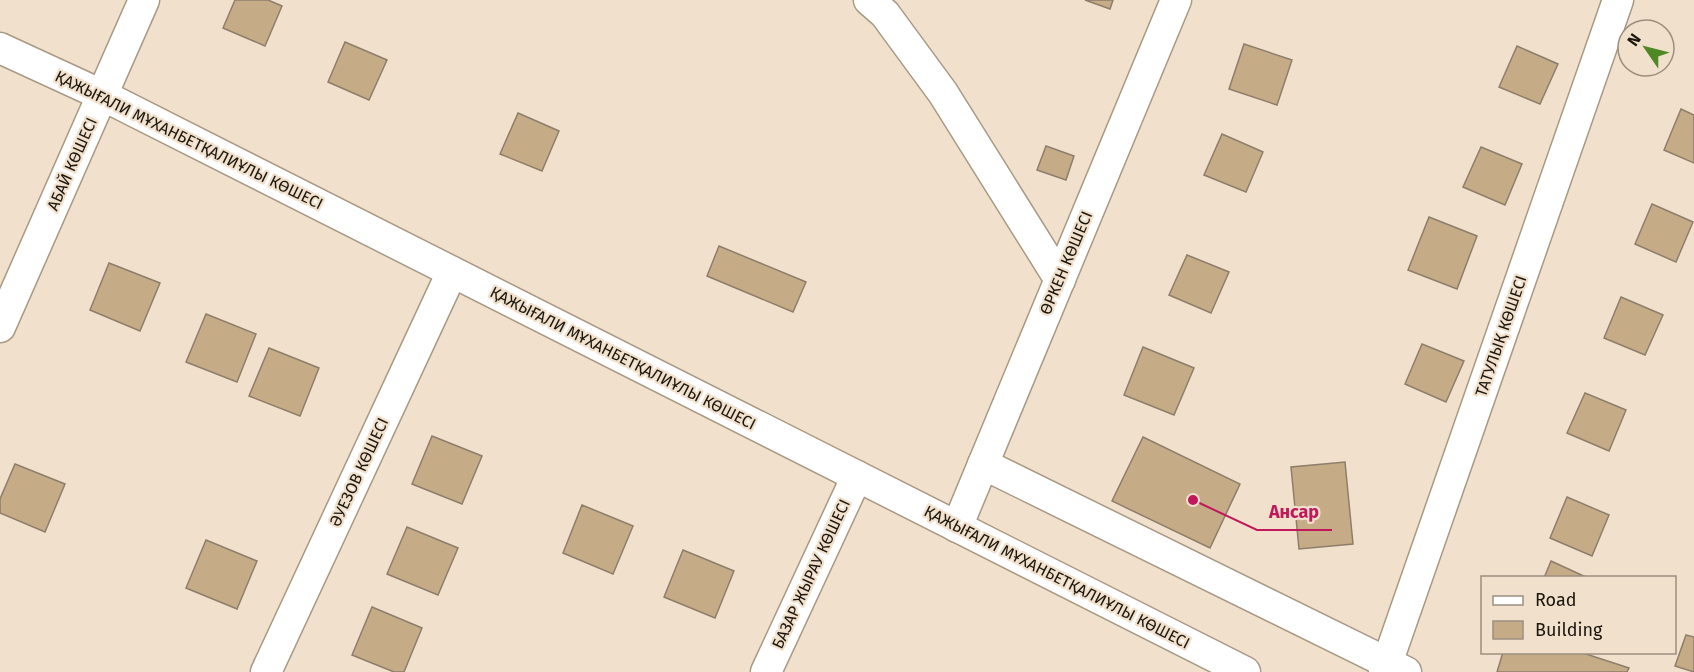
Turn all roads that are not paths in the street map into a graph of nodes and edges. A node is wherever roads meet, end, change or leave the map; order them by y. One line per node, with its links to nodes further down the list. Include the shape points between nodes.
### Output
1 (144, 0): 6 (street, АБАЙ КӨШЕСІ)
2 (869, 0): 8 (street, via 885,14 943,93)
3 (1176, 0): 8 (street, ӨРКЕН КӨШЕСІ)
4 (1618, 0): 13 (street, ТАТУЛЫҚ КӨШЕСІ)
5 (0, 48): 6 (street, ҚАЖЫҒАЛИ МҰХАНБЕТҚАЛИҰЛЫ КӨШЕСІ)
6 (102, 96): 7 (street, ҚАЖЫҒАЛИ МҰХАНБЕТҚАЛИҰЛЫ КӨШЕСІ); 9 (street, АБАЙ КӨШЕСІ)
7 (452, 272): 11 (street, ҚАЖЫҒАЛИ МҰХАНБЕТҚАЛИҰЛЫ КӨШЕСІ); 15 (street, ӘУЕЗОВ КӨШЕСІ)
8 (1060, 280): 10 (street, ӨРКЕН КӨШЕСІ)
9 (0, 327)
10 (983, 464): 12 (street, ӨРКЕН КӨШЕСІ); 13 (street)
11 (857, 476): 12 (street, ҚАЖЫҒАЛИ МҰХАНБЕТҚАЛИҰЛЫ КӨШЕСІ); 16 (street, БАЗАР ЖЫРАУ КӨШЕСІ)
12 (957, 527): 14 (street, ҚАЖЫҒАЛИ МҰХАНБЕТҚАЛИҰЛЫ КӨШЕСІ)
13 (1393, 669)
14 (1241, 671)
15 (266, 672)
16 (766, 672)

